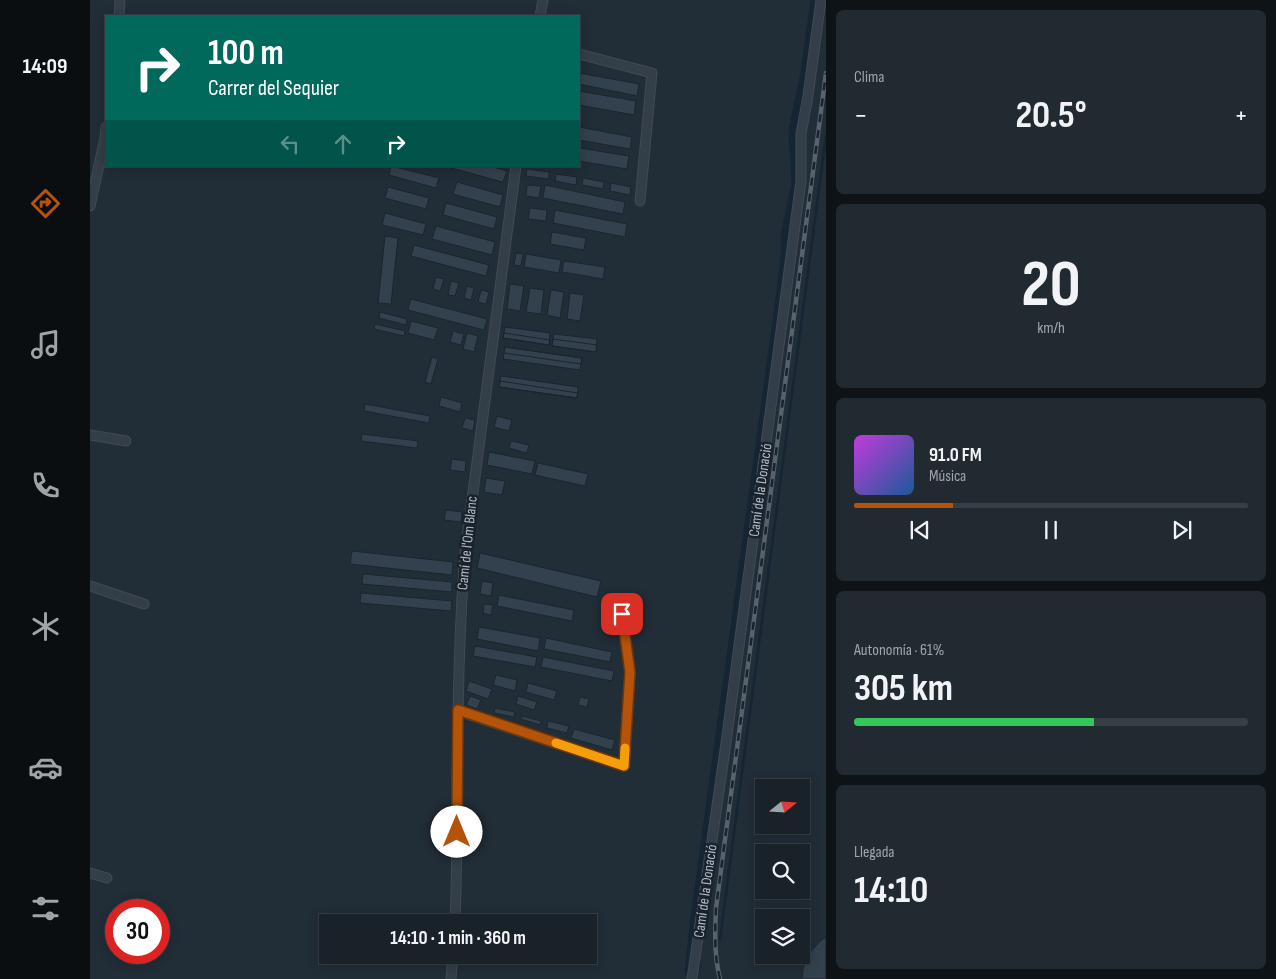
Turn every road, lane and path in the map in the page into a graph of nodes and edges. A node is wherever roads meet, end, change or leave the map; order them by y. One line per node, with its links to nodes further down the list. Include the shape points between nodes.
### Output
1 (120, 0): 4 (street)
2 (543, 0): 5 (street)
3 (821, 0): 22 (street, Camí de la Donació, via 801,134 800,191)
4 (118, 15)
5 (540, 15)
6 (580, 54): 9 (street, via 652,73)
7 (105, 138): 10 (street)
8 (516, 167): 16 (street, Camí de l'Om Blanc, via 465,552)
9 (640, 201)
10 (90, 206)
11 (90, 435): 12 (street)
12 (126, 441)
13 (90, 586): 14 (street)
14 (144, 604)
15 (622, 614): 16 (street, via 630,672 624,766)
16 (458, 710): 19 (street, Camí de l'Om Blanc)
17 (90, 873): 18 (street)
18 (107, 878)
19 (455, 914)
20 (453, 964): 21 (street)
21 (452, 979)
22 (692, 979)

